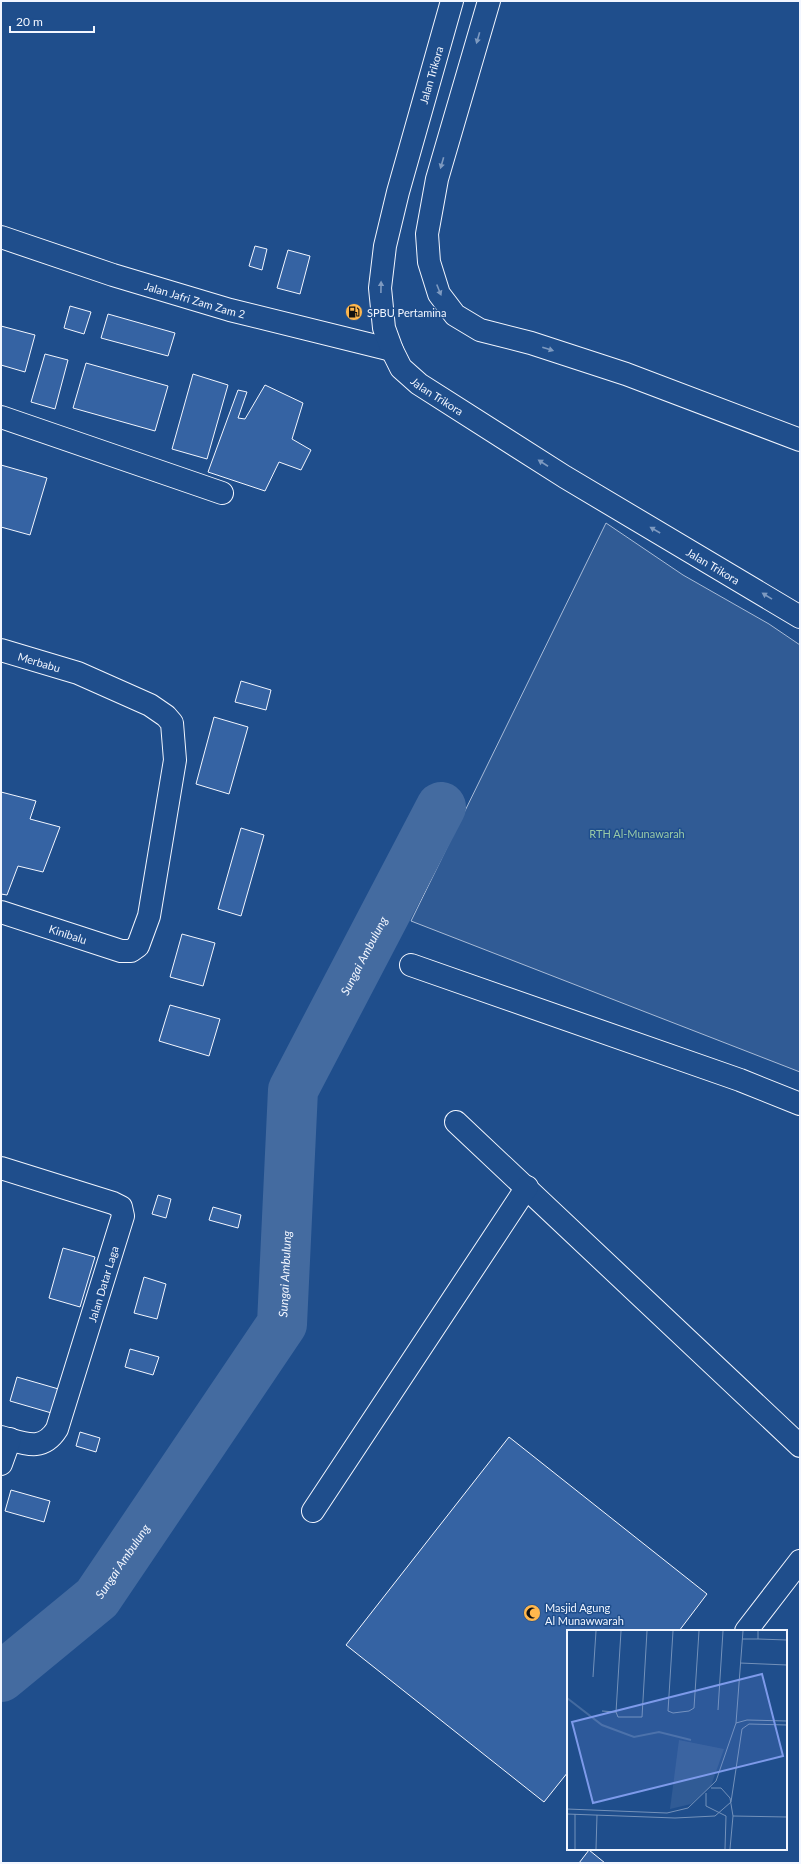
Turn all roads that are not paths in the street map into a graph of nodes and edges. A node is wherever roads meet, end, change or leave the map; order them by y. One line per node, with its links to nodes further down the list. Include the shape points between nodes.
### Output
1 (452, 1): 4 (street, Jalan Trikora, one-way to 1, via 384,328 380,288 385,246)
2 (489, 1): 6 (street, one-way to 6, via 437,179 427,234 429,262 440,294 455,315 480,330 531,343 626,374)
3 (1, 237): 4 (street, Jalan Jafri Zam Zam 2, via 113,276 230,310)
4 (392, 350): 8 (street, Jalan Trikora, one-way to 4, via 565,477 419,384 402,368)
5 (1, 417): 7 (street)
6 (800, 440)
7 (222, 493)
8 (800, 617)
9 (1, 650): 11 (street, Merbabu, via 78,673 150,705 172,723 175,760 150,908 144,933)
10 (1, 912): 11 (street, Kinibalu, via 121,951)
11 (134, 949)
12 (411, 965): 13 (street, via 740,1080)
13 (800, 1104)
14 (456, 1122): 16 (street)
15 (1, 1168): 17 (street, Jalan Datar Laga, via 113,1203 120,1208 123,1216 57,1429 48,1441 40,1444 28,1444)
16 (527, 1188): 18 (street); 20 (street)
17 (5, 1438): 19 (street)
18 (800, 1446)
19 (1, 1464)
20 (313, 1511)
21 (800, 1561): 22 (street)
22 (747, 1630)

